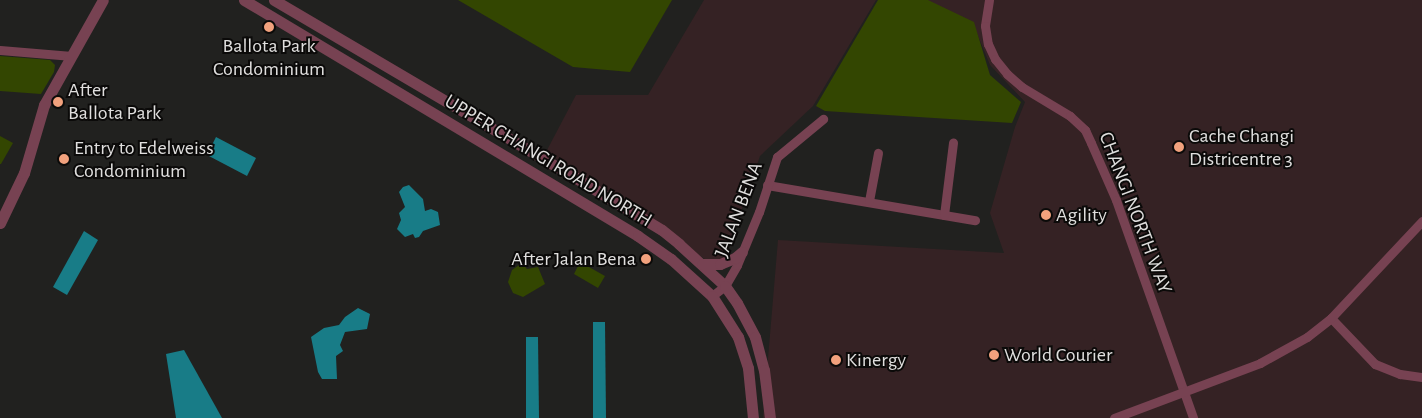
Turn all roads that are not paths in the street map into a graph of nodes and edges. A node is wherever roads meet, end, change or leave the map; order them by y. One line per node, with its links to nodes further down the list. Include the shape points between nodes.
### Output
1 (103, 0): 6 (street)
2 (244, 0): 8 (street, UPPER CHANGI ROAD NORTH)
3 (274, 0): 7 (street, UPPER CHANGI ROAD NORTH)
4 (989, 0): 24 (street, CHANGI NORTH WAY, via 985,26 995,59 1022,87 1070,116 1085,130 1116,200)
5 (0, 50): 6 (street)
6 (72, 56): 17 (street, via 44,105 24,173)
7 (428, 91): 8 (street); 19 (street, UPPER CHANGI ROAD NORTH, via 662,230)
8 (427, 111): 21 (street, UPPER CHANGI ROAD NORTH, via 638,236)
9 (823, 119): 12 (street, JALAN BENA, via 782,152)
10 (953, 143): 14 (street)
11 (878, 153): 13 (street)
12 (767, 185): 13 (street); 18 (street, JALAN BENA)
13 (869, 201): 14 (street)
14 (944, 215): 15 (street)
15 (974, 220)
16 (1422, 221): 22 (street)
17 (0, 223)
18 (742, 252): 19 (street, via 720,264); 20 (street, JALAN BENA)
19 (702, 264): 20 (street, UPPER CHANGI ROAD NORTH)
20 (724, 286): 21 (street, JALAN BENA); 26 (street, UPPER CHANGI ROAD NORTH, via 738,303 755,337 764,370)
21 (712, 296): 25 (street, UPPER CHANGI ROAD NORTH, via 740,345 748,368)
22 (1331, 318): 23 (street, via 1375,364 1400,374); 24 (street, via 1307,337 1260,363)
23 (1422, 377)
24 (1182, 391): 27 (street); 28 (street, CHANGI NORTH WAY)
25 (753, 418)
26 (770, 418)
27 (1114, 418)
28 (1193, 418)

